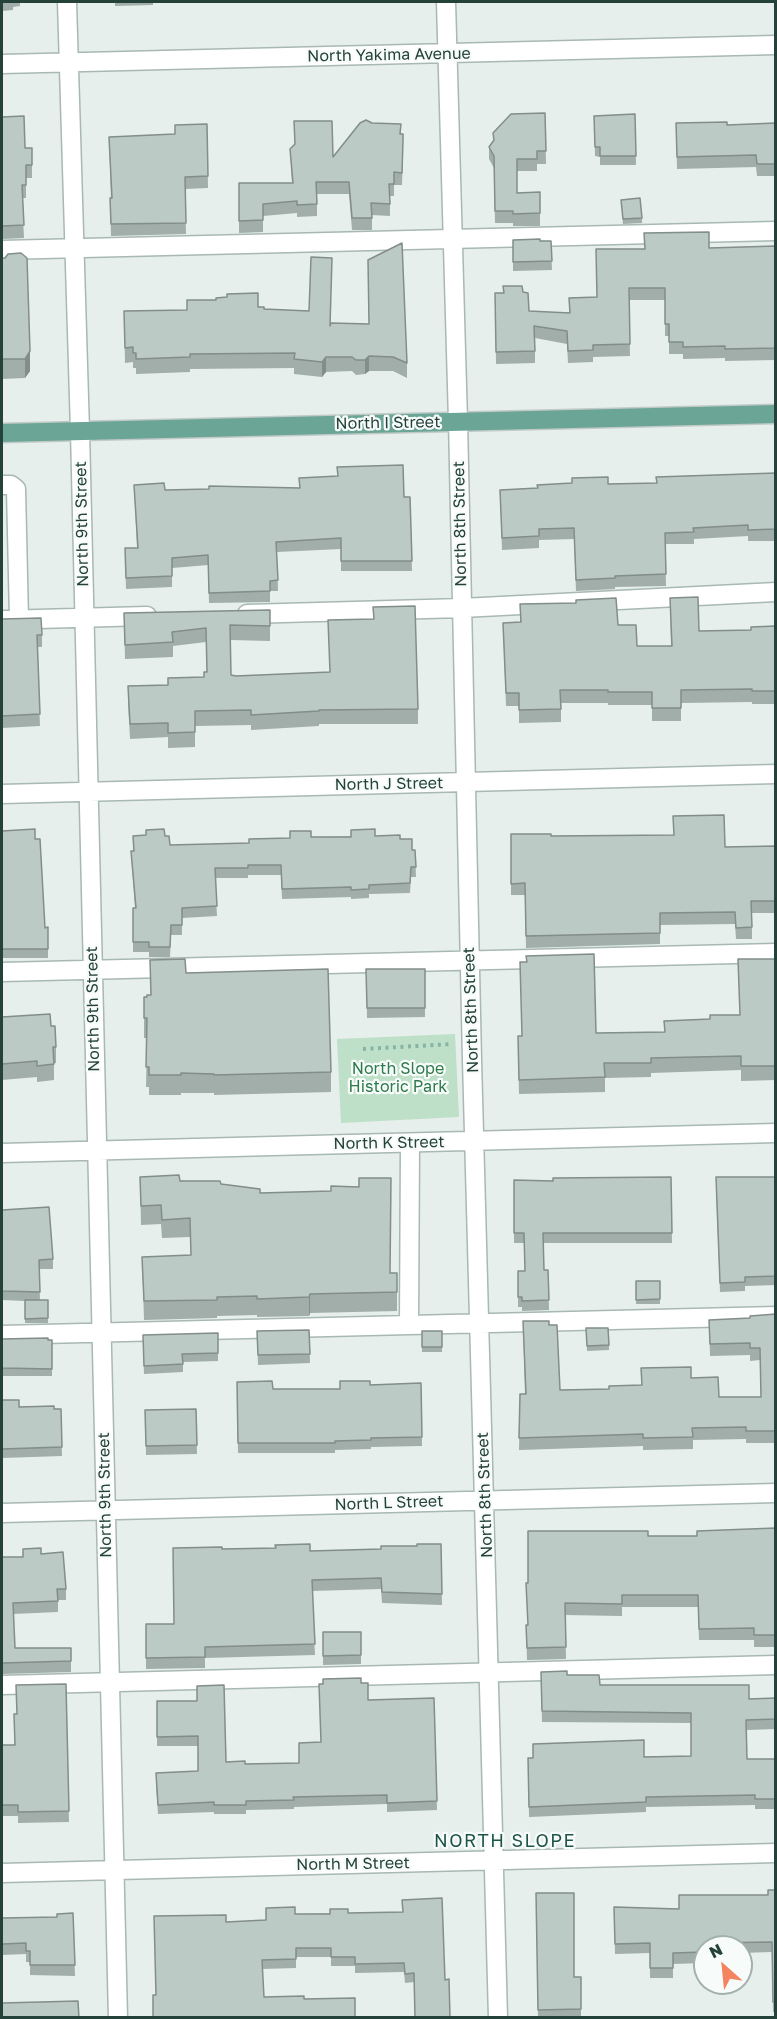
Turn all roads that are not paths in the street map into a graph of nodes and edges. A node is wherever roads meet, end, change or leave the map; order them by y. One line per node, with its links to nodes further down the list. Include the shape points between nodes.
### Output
1 (67, 2): 5 (street, North 9th Street)
2 (446, 2): 4 (street, North 8th Street)
3 (776, 45): 4 (street, North Yakima Avenue)
4 (447, 54): 5 (street, North Yakima Avenue); 8 (street, North 8th Street)
5 (69, 62): 6 (street, North Yakima Avenue); 9 (street, North 9th Street)
6 (2, 64)
7 (776, 231): 8 (street)
8 (453, 239): 9 (street); 12 (street, North 8th Street)
9 (74, 248): 10 (street); 13 (street, North 9th Street)
10 (2, 250)
11 (776, 414): 12 (main road, North I Street)
12 (458, 421): 13 (main road, North I Street); 17 (street, North 8th Street)
13 (80, 431): 14 (main road, North I Street); 20 (street, North 9th Street)
14 (2, 433)
15 (2, 485): 21 (street, via 16,489)
16 (776, 592): 17 (street)
17 (462, 608): 18 (street); 23 (street, North 8th Street)
18 (225, 614)
19 (166, 616): 20 (street)
20 (84, 618): 21 (street); 24 (street, North 9th Street)
21 (10, 620)
22 (776, 774): 23 (street, North J Street)
23 (465, 782): 24 (street, North J Street); 27 (street, North 8th Street)
24 (87, 792): 25 (street, North J Street); 28 (street, North 9th Street)
25 (2, 794)
26 (776, 953): 27 (street)
27 (470, 960): 28 (street); 31 (street, North 8th Street)
28 (92, 970): 29 (street); 33 (street, North 9th Street)
29 (2, 972)
30 (776, 1133): 31 (street, North K Street)
31 (475, 1141): 32 (street, North K Street); 36 (street, North 8th Street)
32 (410, 1143): 33 (street, North K Street); 37 (street)
33 (96, 1151): 34 (street, North K Street); 38 (street, North 9th Street)
34 (2, 1153)
35 (776, 1316): 36 (street)
36 (480, 1324): 37 (street); 41 (street, North 8th Street)
37 (409, 1325): 38 (street)
38 (101, 1333): 39 (street); 42 (street, North 9th Street)
39 (2, 1335)
40 (776, 1493): 41 (street, North L Street)
41 (485, 1500): 42 (street, North L Street); 45 (street, North 8th Street)
42 (105, 1511): 43 (street, North L Street); 46 (street, North 9th Street)
43 (2, 1513)
44 (776, 1665): 45 (street)
45 (489, 1673): 46 (street); 49 (street, North 8th Street)
46 (109, 1682): 47 (street); 50 (street, North 9th Street)
47 (2, 1684)
48 (776, 1852): 49 (street, North M Street)
49 (494, 1860): 50 (street, North M Street); 53 (street, North 8th Street)
50 (114, 1870): 51 (street, North M Street); 52 (street, North 9th Street)
51 (2, 1873)
52 (118, 2018)
53 (498, 2018)

